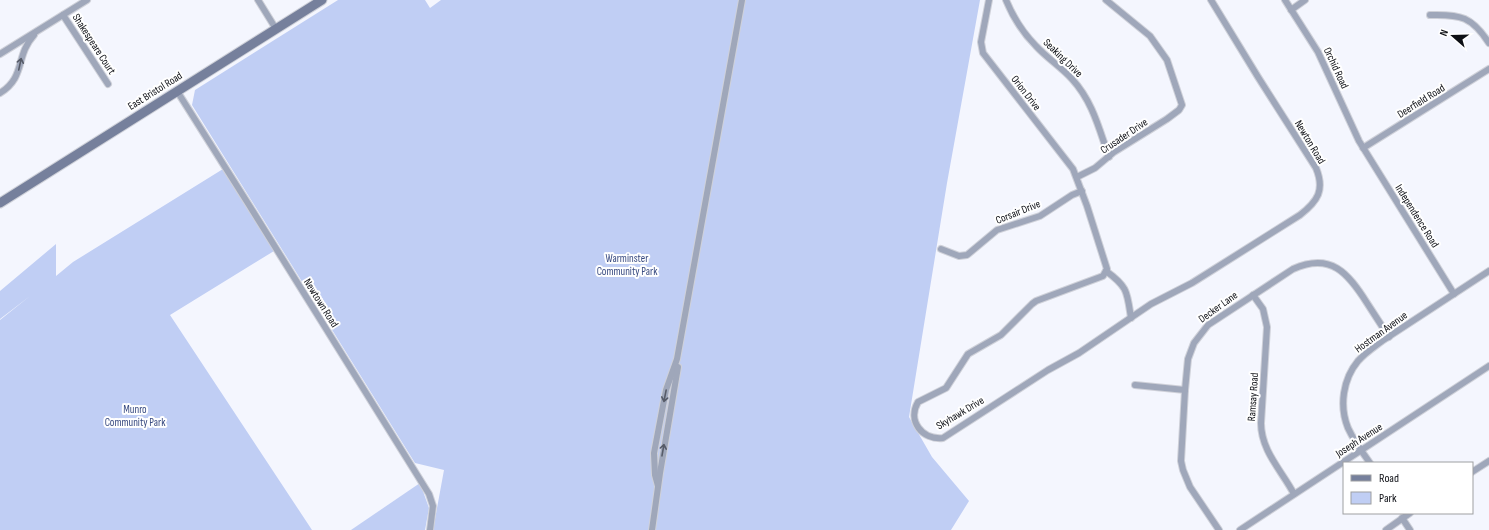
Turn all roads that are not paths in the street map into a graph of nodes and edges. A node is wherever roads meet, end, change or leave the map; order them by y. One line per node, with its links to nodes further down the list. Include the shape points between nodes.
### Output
1 (87, 0): 12 (street)
2 (258, 0): 14 (street)
3 (322, 0): 14 (main road, East Bristol Road)
4 (742, 0): 46 (street, via 677,360 666,390 654,453 658,486)
5 (989, 0): 24 (street, Orion Drive, via 981,42 983,53)
6 (1006, 0): 23 (street, Seaking Drive, via 1012,15 1032,42 1073,80 1082,92 1095,113)
7 (1106, 0): 23 (street, Crusader Drive, via 1150,36 1167,60 1181,102 1180,109 1167,119)
8 (1211, 0): 32 (street, Newton Road, via 1308,154 1320,182 1319,193 1313,204 1300,215 1192,283)
9 (1284, 0): 11 (street, Orchid Road)
10 (1305, 0): 11 (street)
11 (1291, 10): 22 (street, Orchid Road, via 1318,52)
12 (63, 15): 15 (street); 19 (street, Shakespeare Court)
13 (1430, 15): 16 (street, via 1459,16 1479,28)
14 (276, 29): 20 (main road, East Bristol Road)
15 (37, 32): 17 (street); 21 (street, one-way to 15, via 16,78 22,53)
16 (1489, 43)
17 (0, 54)
18 (1489, 69): 22 (street, Deerfield Road)
19 (108, 84)
20 (177, 91): 26 (main road, East Bristol Road); 45 (street, Newtown Road, via 429,494 433,506)
21 (0, 93)
22 (1363, 148): 30 (street, Independence Road)
23 (1108, 157): 24 (street, Crusader Drive, via 1095,168)
24 (1077, 177): 25 (street, Orion Drive)
25 (1082, 191): 27 (street, Corsair Drive, via 1040,216 997,230 967,255 959,256); 29 (street, via 1107,266)
26 (0, 203)
27 (941, 250)
28 (1489, 271): 30 (street, Hostman Avenue)
29 (1106, 272): 33 (street, via 1124,286); 33 (street, Skyhawk Drive, via 1103,276 1036,301 1001,335 968,354 949,385 918,402 915,411 918,427 930,437 943,438)
30 (1454, 294): 34 (street, Hostman Avenue)
31 (1253, 295): 34 (street, Decker Lane, via 1302,265 1316,262 1330,265 1342,270 1352,279); 37 (street, Decker Lane, via 1208,325 1200,334 1188,359); 42 (street, Ramsay Road, via 1264,309 1267,327 1262,438)
32 (1139, 312): 33 (street, Skyhawk Drive)
33 (1131, 318)
34 (1389, 337): 38 (street, Hostman Avenue, via 1359,360 1346,385 1343,403 1345,419)
35 (1489, 366): 38 (street, Joseph Avenue)
36 (1135, 385): 37 (street)
37 (1184, 390): 47 (street, Decker Lane, via 1181,452 1183,470 1190,487)
38 (1361, 450): 40 (street, Hostman Avenue); 42 (street, Joseph Avenue)
39 (1489, 461): 41 (street)
40 (1369, 462)
41 (1473, 471)
42 (1294, 494): 48 (street, Joseph Avenue)
43 (1408, 514): 44 (street)
44 (1402, 518): 49 (street); 50 (street)
45 (430, 530)
46 (652, 530)
47 (1219, 530)
48 (1240, 530)
49 (1386, 530)
50 (1410, 530)

